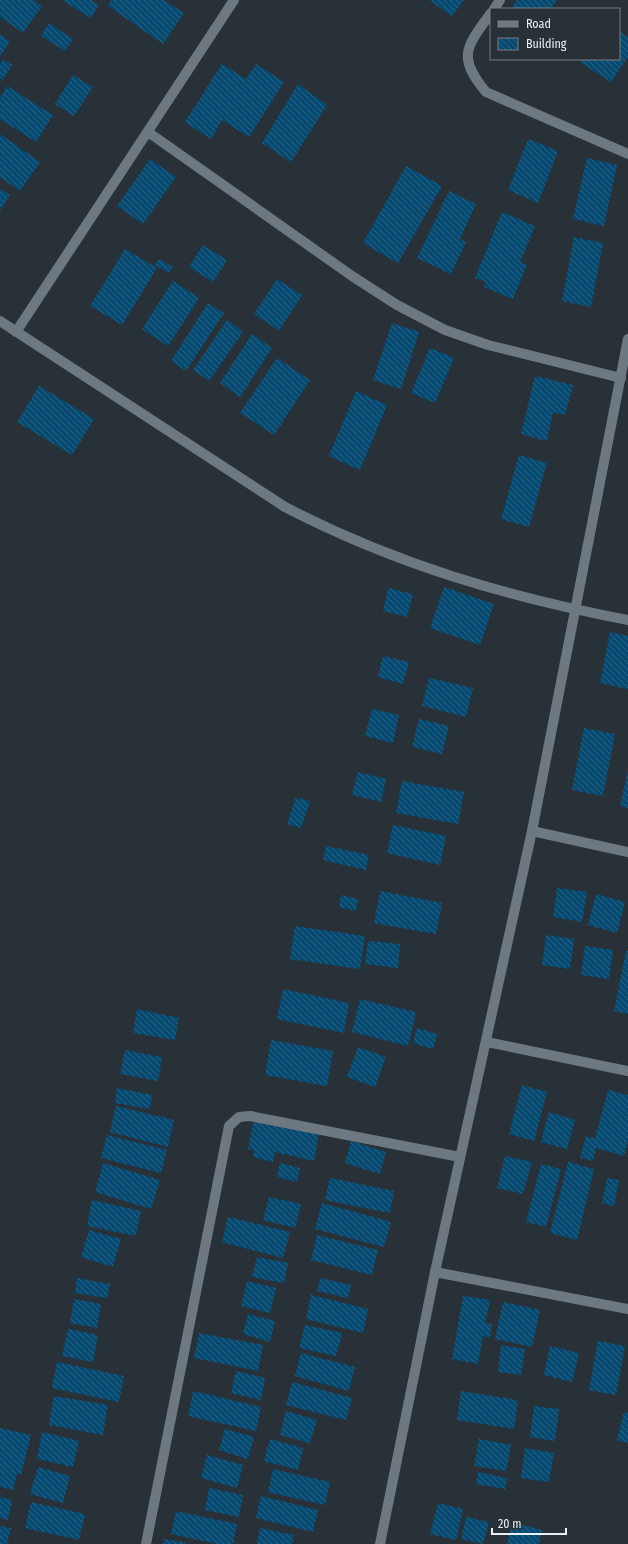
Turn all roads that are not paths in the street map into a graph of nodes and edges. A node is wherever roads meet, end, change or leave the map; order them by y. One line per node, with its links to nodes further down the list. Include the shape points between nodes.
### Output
1 (234, 0): 3 (street)
2 (490, 14): 4 (street, via 471,41 468,52 471,71 486,92)
3 (148, 132): 6 (street); 8 (street, via 352,276 397,305 445,330 488,345)
4 (628, 154)
5 (0, 321): 6 (street)
6 (16, 332): 9 (street, via 285,507 323,527 407,561 484,587)
7 (628, 338): 8 (street)
8 (621, 378): 9 (street)
9 (576, 610): 10 (street); 11 (street)
10 (628, 620)
11 (532, 831): 12 (street); 13 (street)
12 (628, 852)
13 (487, 1042): 14 (street); 15 (street)
14 (628, 1071)
15 (460, 1157): 16 (street); 18 (street, via 250,1116 239,1117 229,1126)
16 (435, 1272): 17 (street); 19 (street)
17 (628, 1309)
18 (146, 1544)
19 (380, 1544)

